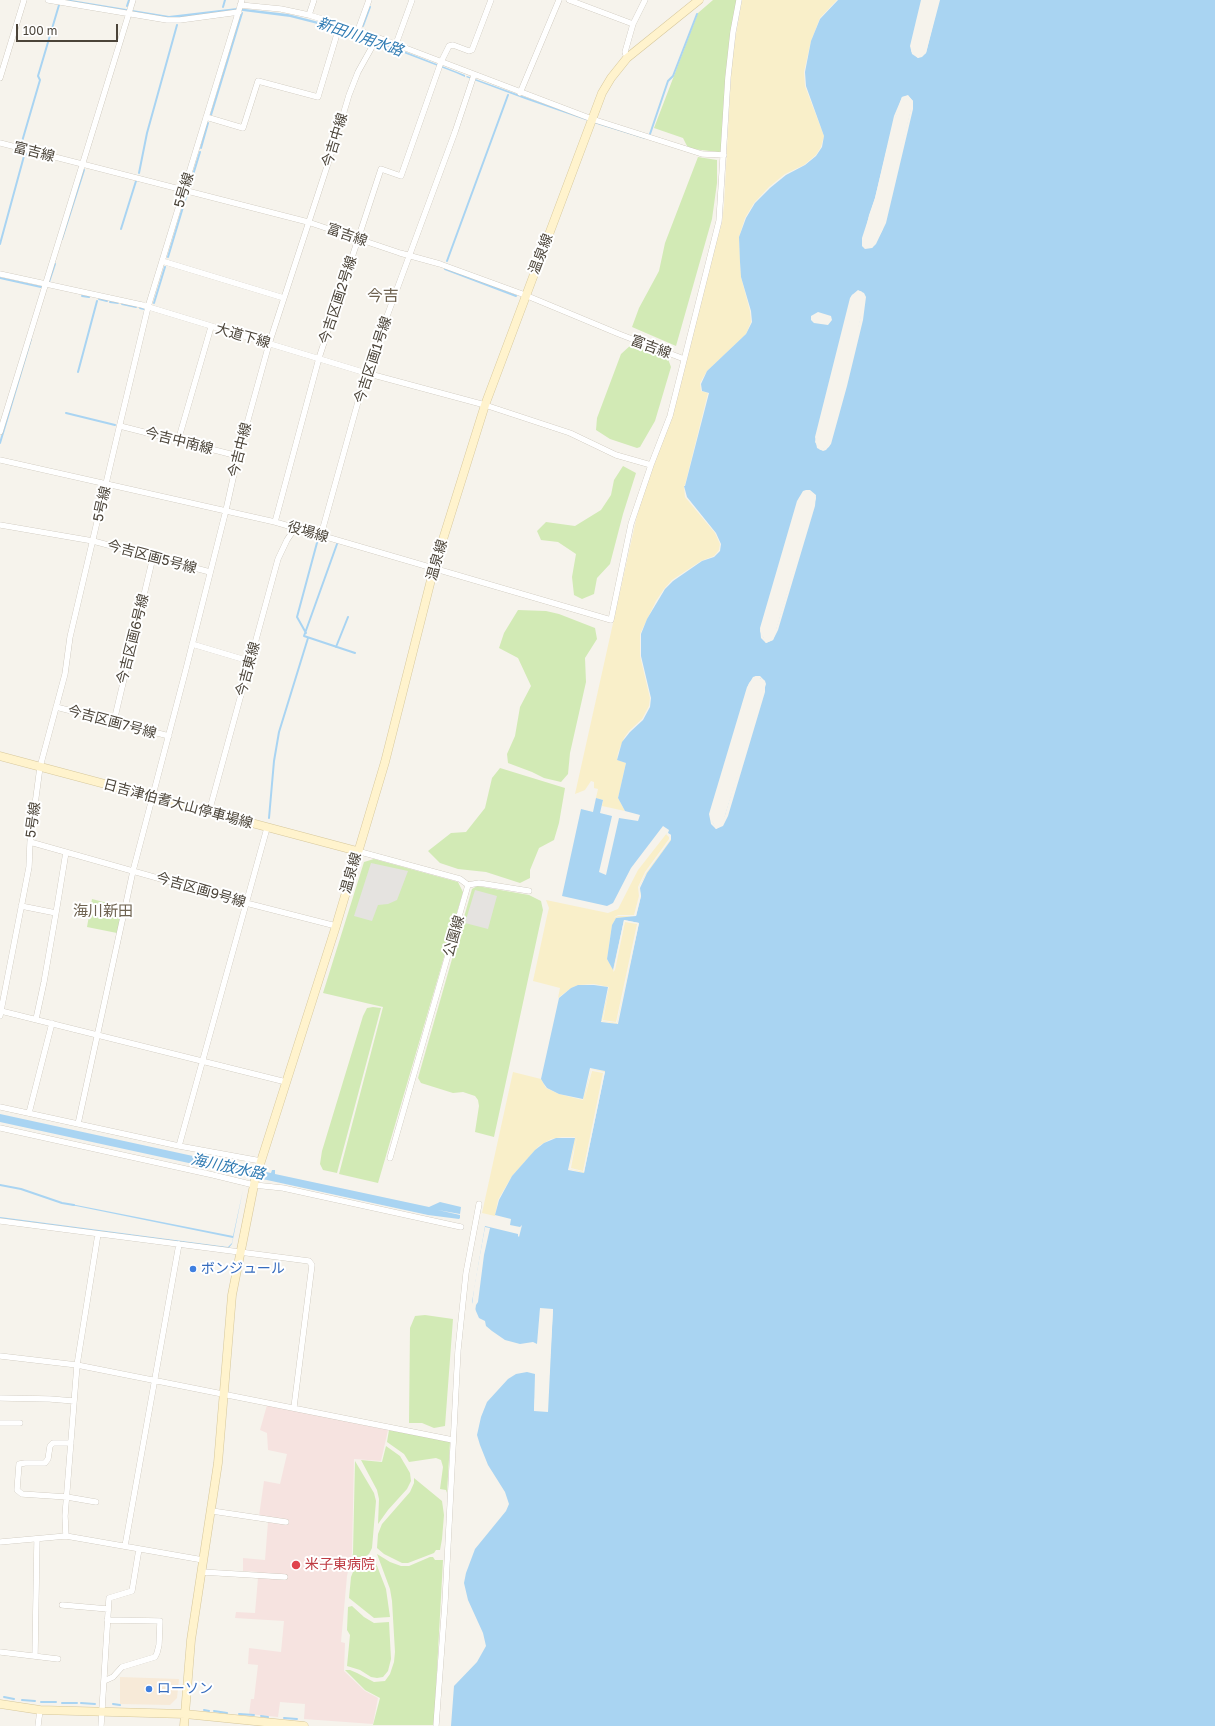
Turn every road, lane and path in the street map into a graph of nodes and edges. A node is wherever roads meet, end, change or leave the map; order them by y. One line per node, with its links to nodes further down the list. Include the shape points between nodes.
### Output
1 (24, 0): 24 (street)
2 (48, 0): 14 (street)
3 (133, 0): 14 (street)
4 (314, 0): 15 (street)
5 (369, 0): 18 (street)
6 (412, 0): 20 (street)
7 (491, 0): 22 (street, 今吉区画2号線, via 472,50 449,46)
8 (559, 0): 25 (street)
9 (569, 0): 17 (street)
10 (645, 0): 17 (street)
11 (699, 0): 21 (street, 温泉線)
12 (739, 0): 29 (street, via 733,32)
13 (240, 7): 14 (street, via 180,20); 15 (street, via 281,9); 26 (street, 5号線)
14 (128, 14): 30 (street)
15 (309, 15): 16 (street)
16 (340, 24): 18 (street); 26 (street, via 318,98 258,81 243,128)
17 (633, 24): 21 (street, via 625,52)
18 (358, 30): 19 (street)
19 (377, 38): 20 (street); 32 (street, 今吉中線, via 358,72 349,95)
20 (396, 44): 22 (street)
21 (627, 58): 27 (street, 温泉線, via 602,93)
22 (441, 62): 23 (street); 33 (street, 今吉区画2号線, via 401,176 381,168)
23 (474, 75): 25 (street); 34 (street, 今吉区画1号線)
24 (0, 78)
25 (520, 92): 27 (street)
26 (206, 117): 31 (street, 5号線)
27 (592, 119): 29 (street, via 702,154); 38 (street, 温泉線)
28 (0, 143): 30 (street, 富吉線)
29 (724, 155): 44 (street, via 719,221)
30 (81, 164): 31 (street, 富吉線); 37 (street)
31 (183, 190): 32 (street, 富吉線); 35 (street, 5号線)
32 (308, 222): 33 (street, 富吉線); 39 (street, 今吉中線)
33 (357, 238): 34 (street, 富吉線); 43 (street, 今吉区画2号線)
34 (410, 255): 38 (street, 富吉線); 45 (street, 今吉区画1号線)
35 (162, 262): 39 (street); 40 (street, 5号線)
36 (0, 274): 37 (street, 大道下線)
37 (45, 284): 40 (street, 大道下線); 48 (street)
38 (525, 295): 44 (street, 富吉線); 46 (street, 温泉線)
39 (284, 298): 42 (street, 今吉中線)
40 (148, 307): 41 (street, 大道下線); 47 (street, 5号線)
41 (211, 327): 42 (street, 大道下線); 49 (street)
42 (269, 344): 43 (street, 大道下線); 50 (street, 今吉中線)
43 (320, 358): 45 (street, 大道下線); 55 (street, 今吉区画2号線)
44 (684, 359): 52 (street, via 670,416)
45 (366, 373): 46 (street, 大道下線); 58 (street, 今吉区画1号線)
46 (485, 405): 52 (street, 大道下線, via 570,433 616,455); 61 (street, 温泉線)
47 (120, 426): 49 (street, 今吉中南線); 53 (street, 5号線)
48 (0, 432)
49 (178, 441): 50 (street, 今吉中南線)
50 (238, 456): 54 (street, 今吉中線)
51 (0, 460): 53 (street, 役場線)
52 (651, 465): 61 (street, 役場線, via 631,524 611,620)
53 (107, 484): 54 (street, 役場線); 59 (street, 5号線)
54 (226, 510): 55 (street, 役場線); 62 (street, 今吉中線)
55 (275, 522): 57 (street, 役場線)
56 (0, 525): 59 (street, 今吉区画5号線)
57 (295, 528): 58 (street, 役場線); 64 (street, 今吉東線, via 278,559)
58 (321, 536): 61 (street, 役場線)
59 (94, 541): 60 (street, 今吉区画5号線); 65 (street, 5号線)
60 (154, 557): 62 (street, 今吉区画5号線); 66 (street, 今吉区画6号線)
61 (434, 568): 74 (street, 温泉線, via 385,762)
62 (210, 572): 63 (street, 今吉中線)
63 (192, 644): 64 (street); 67 (street, 今吉中線)
64 (249, 661): 71 (street, 今吉東線)
65 (56, 707): 66 (street, 今吉区画7号線); 69 (street, 5号線)
66 (114, 721): 67 (street, 今吉区画7号線)
67 (169, 736): 70 (street, 今吉中線)
68 (0, 756): 69 (street, 日吉津伯耆大山停車場線)
69 (40, 767): 70 (street, 日吉津伯耆大山停車場線); 73 (street, 5号線)
70 (152, 797): 71 (street, 日吉津伯耆大山停車場線); 76 (street, 今吉中線)
71 (209, 812): 72 (street, 日吉津伯耆大山停車場線)
72 (267, 828): 74 (street, 日吉津伯耆大山停車場線); 79 (street)
73 (30, 842): 75 (street, 今吉区画9号線); 80 (street, 5号線, via 29,867)
74 (357, 851): 77 (street, via 460,879); 82 (street, 温泉線)
75 (66, 852): 76 (street, 今吉区画9号線); 81 (street)
76 (133, 871): 79 (street, 今吉区画9号線); 86 (street, 今吉中線)
77 (468, 885): 78 (street, via 479,883); 94 (street, 公園線)
78 (530, 891)
79 (246, 903): 82 (street, 今吉区画9号線); 87 (street)
80 (21, 906): 81 (street); 83 (street, 5号線)
81 (56, 913): 84 (street)
82 (336, 926): 88 (street, 温泉線)
83 (1, 1013): 84 (street)
84 (36, 1019): 85 (street)
85 (52, 1023): 86 (street); 90 (street)
86 (98, 1034): 87 (street); 91 (street, 今吉中線)
87 (202, 1061): 88 (street); 93 (street)
88 (286, 1082): 95 (street, 温泉線)
89 (0, 1107): 90 (street)
90 (29, 1114): 91 (street)
91 (78, 1124): 93 (street)
92 (0, 1128): 96 (street)
93 (179, 1146): 95 (street)
94 (390, 1158)
95 (260, 1164): 96 (street, 温泉線)
96 (255, 1182): 99 (street); 102 (street, 温泉線)
97 (479, 1204): 112 (street, via 458,1343)
98 (0, 1221): 100 (street)
99 (461, 1227)
100 (98, 1234): 101 (street); 104 (street)
101 (179, 1244): 102 (street); 105 (street)
102 (240, 1253): 106 (street, 温泉線, via 232,1295); 109 (street, via 309,1261 312,1265)
103 (0, 1356): 104 (street)
104 (77, 1365): 105 (street); 108 (street)
105 (155, 1380): 106 (street); 121 (street)
106 (225, 1393): 109 (street); 116 (street, 温泉線)
107 (0, 1398): 108 (street, via 50,1398)
108 (74, 1401): 113 (street)
109 (294, 1407): 112 (street)
110 (0, 1423): 111 (street)
111 (20, 1423)
112 (453, 1440): 142 (street)
113 (71, 1443): 114 (street); 114 (street, via 52,1443 48,1461 21,1463 17,1475 16,1487 20,1493)
114 (66, 1498): 115 (street); 118 (street)
115 (96, 1502)
116 (212, 1511): 117 (street); 123 (street, 温泉線)
117 (286, 1522)
118 (66, 1536): 119 (street); 121 (street)
119 (37, 1538): 120 (street); 130 (street)
120 (0, 1542)
121 (125, 1546): 122 (street)
122 (139, 1549): 123 (street); 127 (street, via 132,1591 109,1598)
123 (203, 1560): 124 (street, 温泉線)
124 (202, 1572): 125 (street); 136 (street, 温泉線, via 191,1640)
125 (285, 1577)
126 (62, 1605): 127 (street)
127 (108, 1609): 128 (street)
128 (107, 1620): 132 (street); 132 (street, via 160,1621 159,1645 155,1657 122,1667 113,1677)
129 (0, 1652): 130 (street)
130 (36, 1656): 131 (street)
131 (58, 1659)
132 (104, 1680): 135 (street)
133 (0, 1704): 134 (street)
134 (40, 1710): 135 (street); 138 (street)
135 (103, 1711): 136 (street); 139 (street)
136 (185, 1714): 137 (street); 140 (street, 温泉線)
137 (279, 1725): 141 (street)
138 (38, 1726)
139 (101, 1726)
140 (184, 1726)
141 (304, 1726)
142 (436, 1726)

